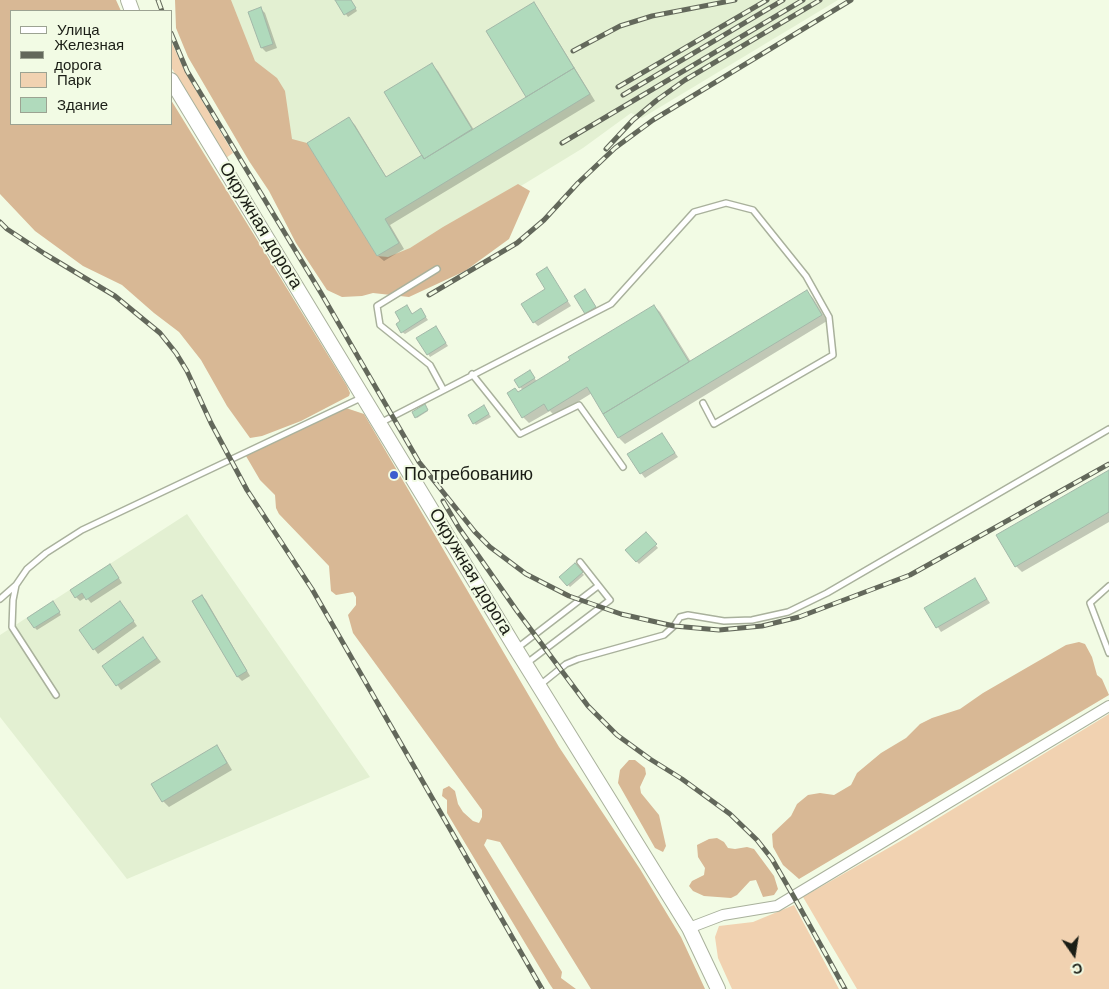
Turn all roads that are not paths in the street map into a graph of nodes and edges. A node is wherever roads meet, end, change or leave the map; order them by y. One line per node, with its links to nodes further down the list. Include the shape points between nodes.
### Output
1 (172, 82): 5 (main road, Окружная дорога)
2 (436, 269): 4 (lane, via 376,306 380,325 430,365)
3 (472, 374): 4 (lane); 6 (lane, via 611,304 694,212 726,202 753,210 806,276 829,317 833,354 714,424); 9 (lane, via 520,434 579,405)
4 (444, 389): 7 (lane)
5 (364, 397): 7 (main road, Окружная дорога); 11 (lane, via 82,530 46,553 27,569)
6 (704, 403)
7 (379, 423): 15 (main road, Окружная дорога)
8 (1109, 429): 18 (lane, via 827,593 788,612 752,620 680,617 664,634 578,659 566,664)
9 (623, 468)
10 (580, 562): 12 (lane)
11 (16, 585): 14 (lane); 19 (lane, via 12,627)
12 (598, 586): 15 (lane); 17 (lane, via 610,600)
13 (1109, 586): 16 (lane, via 1090,603)
14 (0, 599)
15 (516, 649): 17 (main road, Окружная дорога)
16 (1109, 653)
17 (526, 665): 18 (main road, Окружная дорога)
18 (539, 686): 21 (main road, Окружная дорога)
19 (56, 695)
20 (1109, 706): 21 (street, via 789,900 777,906 723,915)
21 (689, 928): 22 (main road, Окружная дорога)
22 (718, 989)

